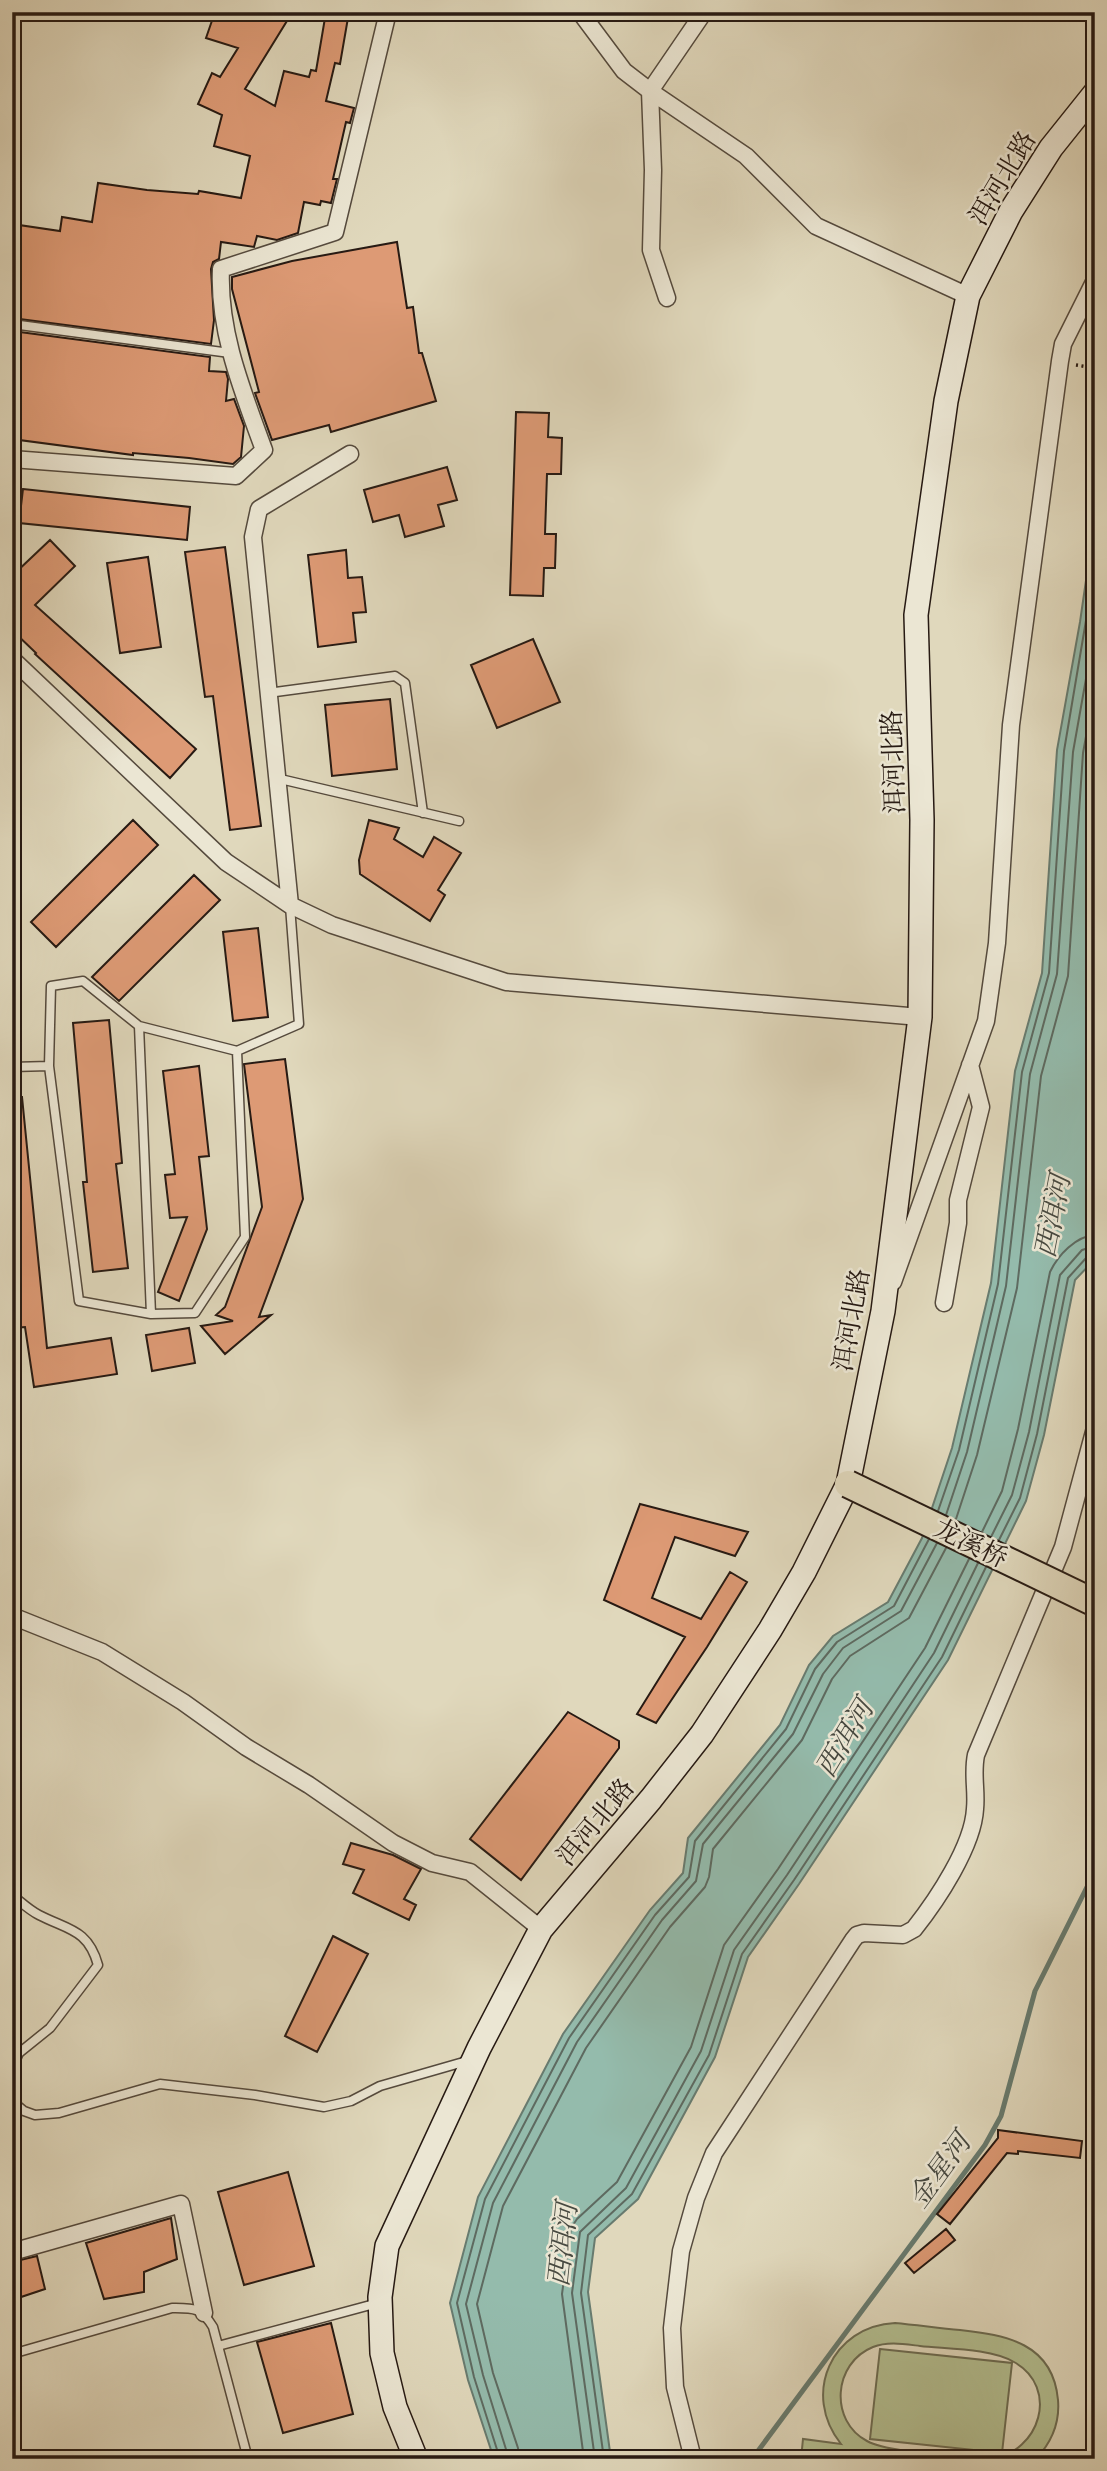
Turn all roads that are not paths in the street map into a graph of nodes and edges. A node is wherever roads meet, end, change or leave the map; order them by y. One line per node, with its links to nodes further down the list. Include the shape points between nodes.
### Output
1 (388, 12): 10 (street, via 335,232 221,269)
2 (580, 12): 4 (street, via 624,71)
3 (704, 12): 4 (street)
4 (650, 91): 7 (street, via 746,156 816,226); 8 (street, via 651,250)
5 (1095, 93): 7 (street, 洱河北路, via 1051,148 1011,211)
6 (1095, 280): 22 (street, via 1063,344 1060,361 1011,725 996,943 986,1021)
7 (968, 296): 19 (street, 洱河北路, via 947,401 916,615 922,820)
8 (667, 298)
9 (12, 324): 10 (lane)
10 (230, 353): 12 (street, via 264,450 236,476)
11 (350, 454): 14 (street, via 259,509 253,537)
12 (12, 459)
13 (12, 659): 18 (street, via 226,862)
14 (268, 693): 15 (street); 16 (lane, via 395,676 405,683)
15 (276, 778): 16 (lane); 18 (street)
16 (423, 813): 17 (lane)
17 (459, 821)
18 (290, 905): 19 (street, via 332,925 506,982); 21 (lane, via 299,1024)
19 (920, 1017): 26 (street, 洱河北路)
20 (139, 1026): 21 (lane); 23 (lane, via 83,981 51,986); 27 (lane)
21 (237, 1051): 27 (lane, via 244,1237 195,1313)
22 (971, 1065): 25 (street, via 981,1107 958,1200); 26 (street)
23 (49, 1066): 24 (lane); 27 (lane, via 79,1301)
24 (12, 1067)
25 (944, 1303)
26 (883, 1311): 29 (street, 洱河北路)
27 (151, 1314)
28 (1095, 1428): 44 (street, via 1063,1547 976,1755 973,1824 960,1856 914,1929 903,1935 864,1933 853,1940 714,2153 696,2198 681,2251 672,2328 675,2386)
29 (848, 1484): 30 (main road, 龙溪桥, bridge); 33 (street, 洱河北路, via 804,1572 702,1734)
30 (1095, 1603)
31 (12, 1616): 33 (street, via 102,1652 393,1843 432,1863 470,1872)
32 (12, 1895): 35 (lane, via 93,1946 98,1965 50,2028 19,2053)
33 (541, 1928): 34 (street, 洱河北路)
34 (474, 2059): 36 (lane, via 324,2107 160,2084 58,2113 35,2115); 38 (street, 洱河北路, via 387,2246)
35 (12, 2068)
36 (12, 2101)
37 (12, 2252): 39 (street, via 181,2204)
38 (381, 2302): 40 (lane); 43 (street, 洱河北路, via 382,2353 395,2407)
39 (204, 2313): 40 (lane); 41 (lane, via 172,2308)
40 (218, 2346): 42 (lane)
41 (12, 2354)
42 (248, 2459)
43 (416, 2459)
44 (693, 2459)

